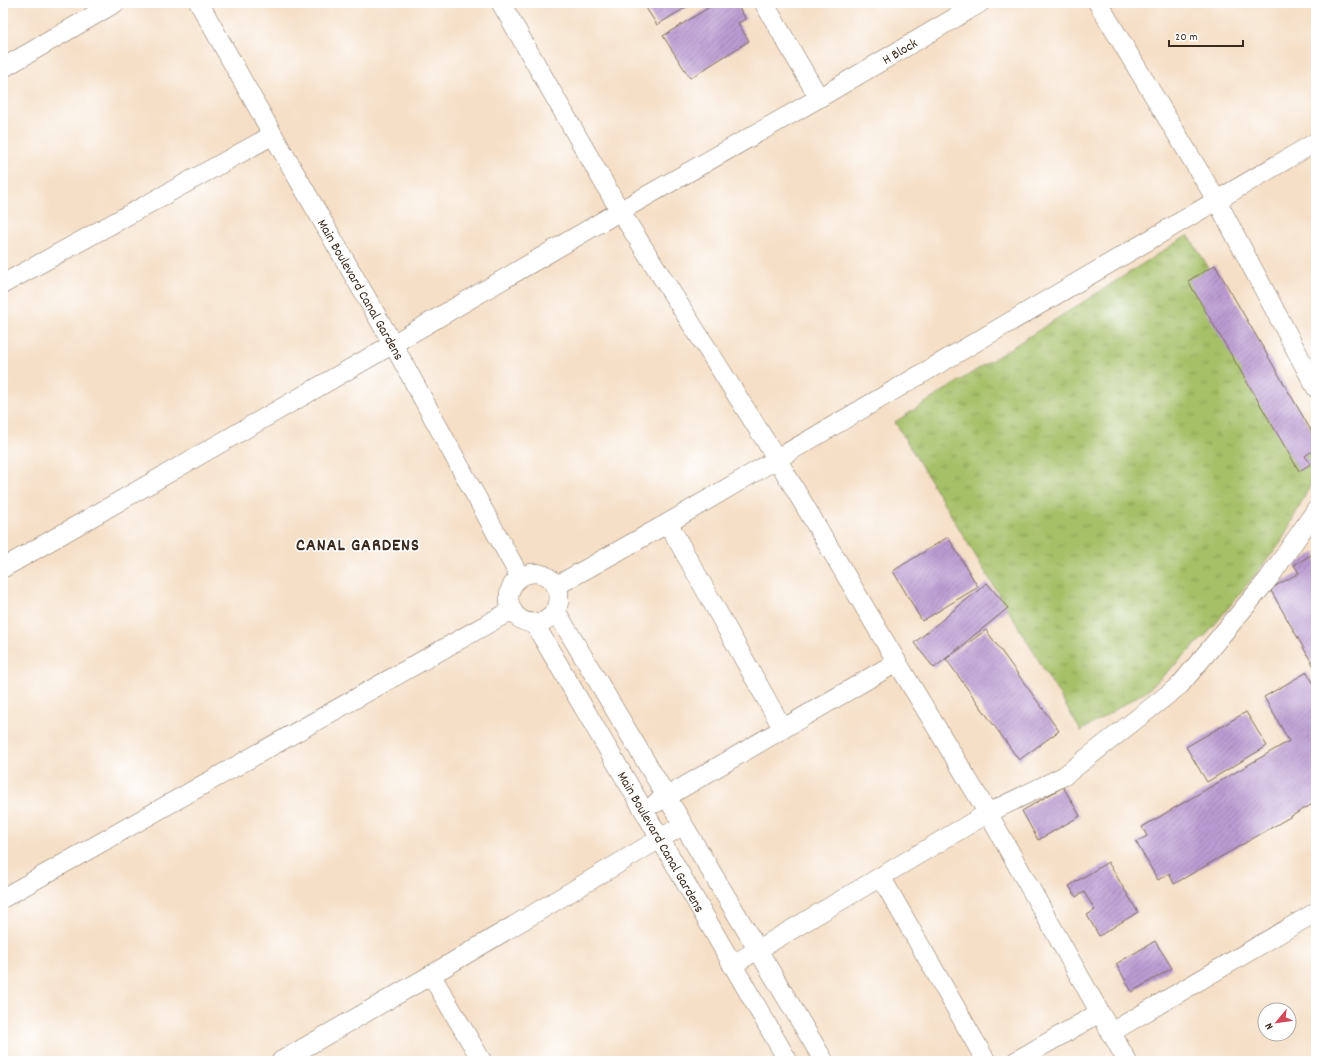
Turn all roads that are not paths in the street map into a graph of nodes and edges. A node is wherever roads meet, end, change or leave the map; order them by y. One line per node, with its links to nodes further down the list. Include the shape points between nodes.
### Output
1 (115, 3): 7 (street)
2 (199, 3): 9 (street, Main Boulevard Canal Gardens)
3 (501, 3): 12 (street)
4 (764, 3): 8 (street)
5 (980, 3): 8 (street, H Block)
6 (1098, 3): 11 (street)
7 (3, 68)
8 (820, 98): 12 (street, H Block)
9 (273, 135): 13 (street); 14 (street, Main Boulevard Canal Gardens)
10 (1316, 142): 11 (street)
11 (1217, 201): 15 (street); 16 (street)
12 (620, 212): 14 (street, H Block); 16 (street)
13 (3, 284)
14 (393, 344): 19 (street, H Block); 20 (street, Main Boulevard Canal Gardens)
15 (1316, 388)
16 (777, 459): 18 (street); 25 (street)
17 (1316, 510): 29 (street, via 1269,578 1180,685 1064,776)
18 (668, 523): 21 (street); 26 (street)
19 (3, 568)
20 (520, 577): 21 (street, via 535,572 549,578); 22 (street, via 513,583 510,592)
21 (556, 586): 23 (street, via 559,602)
22 (512, 610): 24 (street, via 521,619); 33 (street)
23 (556, 610): 24 (street, via 550,617); 27 (street)
24 (534, 623): 28 (street, Main Boulevard Canal Gardens)
25 (897, 662): 26 (street); 29 (street)
26 (783, 729): 27 (street)
27 (667, 797): 28 (street); 30 (street)
28 (643, 809): 31 (street, Main Boulevard Canal Gardens)
29 (988, 813): 32 (street); 38 (street)
30 (683, 825): 31 (street); 35 (street)
31 (660, 839): 36 (street, Main Boulevard Canal Gardens); 37 (street)
32 (881, 877): 35 (street); 44 (street)
33 (3, 898)
34 (1316, 912): 39 (street)
35 (758, 951): 36 (street); 43 (street)
36 (732, 965): 42 (street, Main Boulevard Canal Gardens)
37 (431, 975): 40 (street); 41 (street)
38 (1099, 1013): 39 (street); 45 (street)
39 (1110, 1033): 46 (street)
40 (281, 1061)
41 (482, 1061)
42 (788, 1061)
43 (824, 1061)
44 (986, 1061)
45 (1016, 1061)
46 (1127, 1061)

